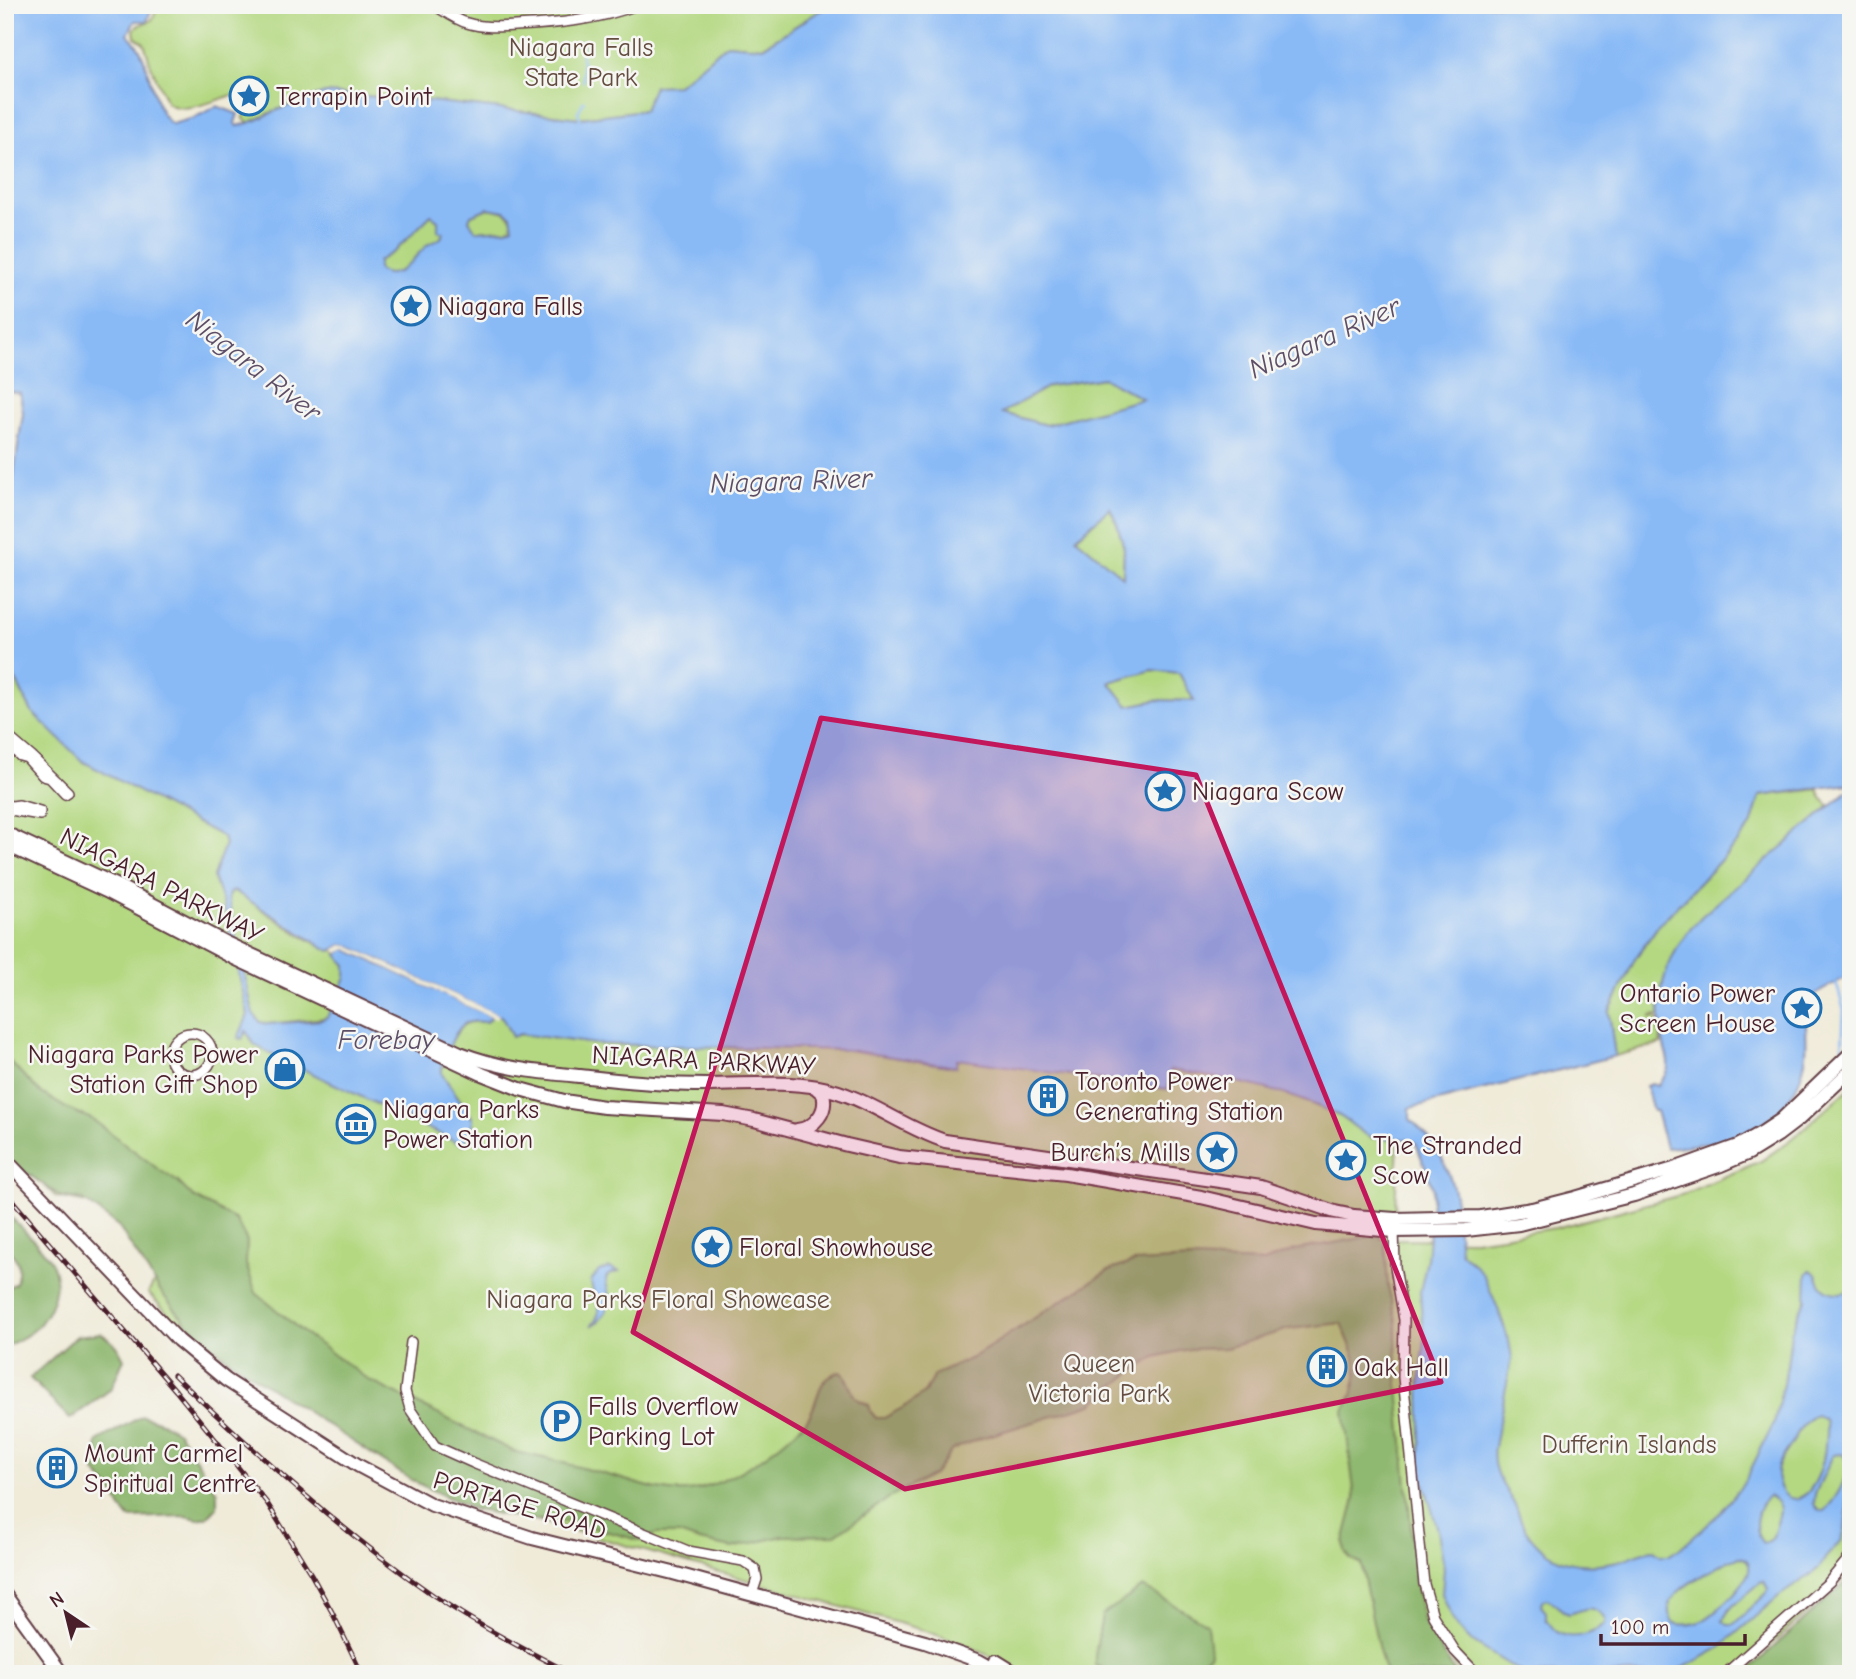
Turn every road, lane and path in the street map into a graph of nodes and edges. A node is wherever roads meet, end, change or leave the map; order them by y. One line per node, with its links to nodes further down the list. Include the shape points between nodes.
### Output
1 (434, 5): 2 (street, via 466,23 502,26 551,25)
2 (637, 5)
3 (5, 734): 4 (street, via 68,792)
4 (5, 741)
5 (5, 834): 7 (main road, NIAGARA PARKWAY, via 120,887)
6 (5, 844): 7 (main road, NIAGARA PARKWAY)
7 (234, 951): 8 (main road, NIAGARA PARKWAY); 8 (main road, NIAGARA PARKWAY, via 246,964)
8 (333, 999): 9 (main road, NIAGARA PARKWAY)
9 (450, 1053): 13 (main road, NIAGARA PARKWAY, via 512,1069 609,1080); 14 (main road, NIAGARA PARKWAY, via 517,1087 564,1101 723,1114)
10 (1851, 1053): 11 (main road, NIAGARA PARKWAY)
11 (1843, 1072): 16 (main road, NIAGARA PARKWAY, via 1773,1126 1723,1153 1637,1181 1466,1224)
12 (181, 1073): 12 (street, via 201,1073 210,1063 209,1043 198,1034 178,1038 171,1049 172,1063)
13 (813, 1087): 14 (main road, via 822,1092 824,1107 808,1127); 16 (main road, NIAGARA PARKWAY, via 851,1096 945,1141 1261,1186 1335,1212)
14 (793, 1130): 16 (main road, NIAGARA PARKWAY, via 899,1157 1066,1174 1201,1197 1316,1224)
15 (5, 1159): 19 (main road, PORTAGE ROAD, via 178,1340 226,1380 359,1466 432,1505 478,1522)
16 (1394, 1225): 25 (street, via 1404,1320 1403,1377 1424,1584 1433,1616 1455,1651)
17 (411, 1342): 19 (street, via 405,1391 410,1409 435,1446 688,1551 743,1561 754,1569 757,1579)
18 (1851, 1556): 26 (street, via 1829,1582)
19 (752, 1594): 21 (main road, PORTAGE ROAD)
20 (5, 1595): 22 (main road)
21 (904, 1636): 23 (main road, PORTAGE ROAD, via 979,1661); 24 (main road, via 966,1648)
22 (62, 1674)
23 (1002, 1674)
24 (1017, 1674)
25 (1477, 1674)
26 (1725, 1674)

